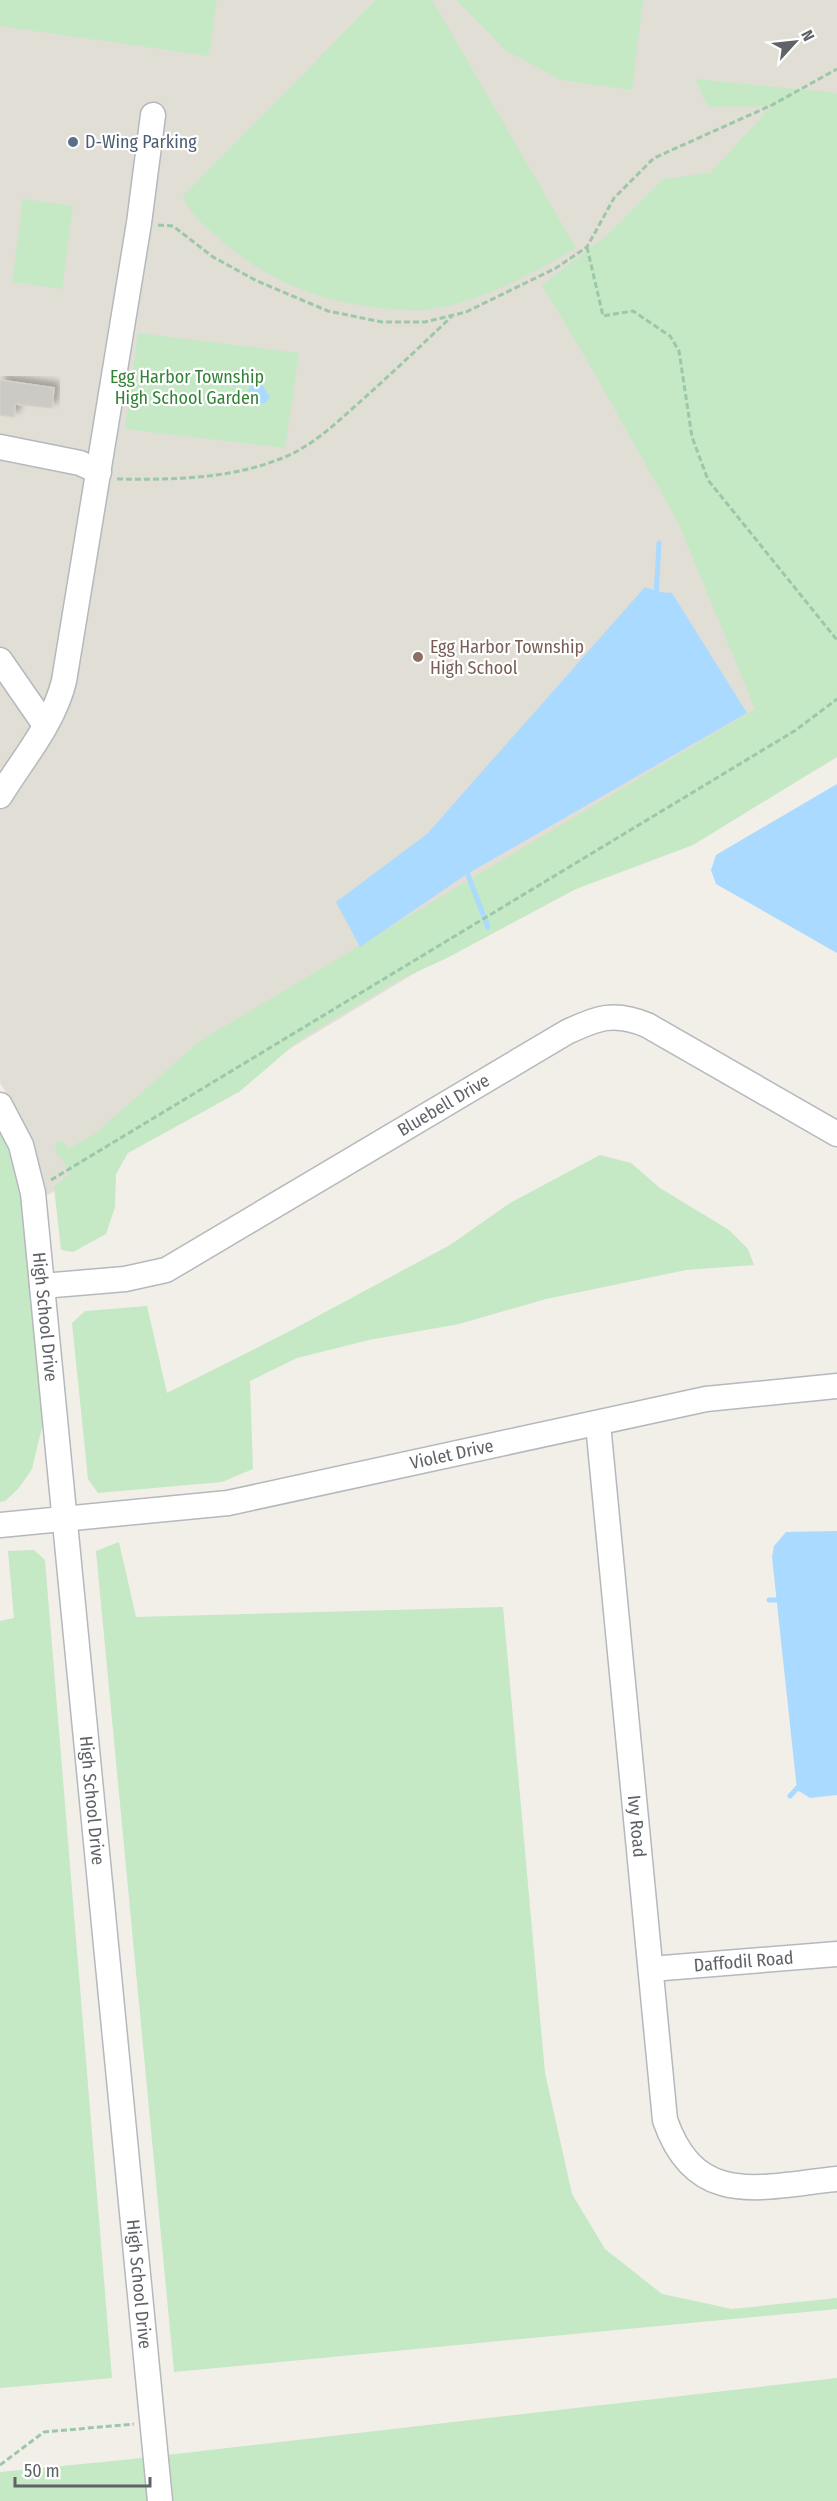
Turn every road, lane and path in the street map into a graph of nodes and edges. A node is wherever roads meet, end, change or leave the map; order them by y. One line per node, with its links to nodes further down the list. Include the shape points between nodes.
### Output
1 (837, 69): 4 (path, via 772,105 654,158 614,198)
2 (153, 115): 3 (street)
3 (139, 223): 5 (path, via 173,226 213,257 328,311 382,322 425,322); 7 (street)
4 (587, 247): 5 (path, via 556,268); 8 (path, via 603,316 633,311 670,336 679,351 692,437 708,480)
5 (453, 315): 7 (path, via 320,437 280,459 215,475 116,479)
6 (0, 447): 7 (street, via 80,463)
7 (99, 472): 11 (street, via 64,681)
8 (837, 640)
9 (0, 660): 11 (street)
10 (837, 699): 15 (path, via 796,730)
11 (45, 725): 12 (street)
12 (0, 796)
13 (0, 1105): 16 (street, High School Drive, via 15,1131 30,1178)
14 (837, 1134): 16 (street, Bluebell Drive, via 646,1024 627,1017 603,1017 567,1032 166,1270 125,1279)
15 (50, 1181)
16 (42, 1286): 19 (street, High School Drive)
17 (837, 1386): 18 (street, Violet Drive, via 706,1399)
18 (598, 1424): 19 (street, Violet Drive, via 228,1503); 22 (street, Ivy Road)
19 (65, 1519): 20 (street, Violet Drive); 24 (street, High School Drive)
20 (0, 1525)
21 (837, 1954): 22 (street, Daffodil Road)
22 (651, 1969): 23 (street, Ivy Road, via 665,2120 685,2160 712,2181 742,2188)
23 (837, 2179)
24 (152, 2423): 25 (path, via 44,2432); 26 (street, High School Drive)
25 (0, 2465)
26 (160, 2501)

